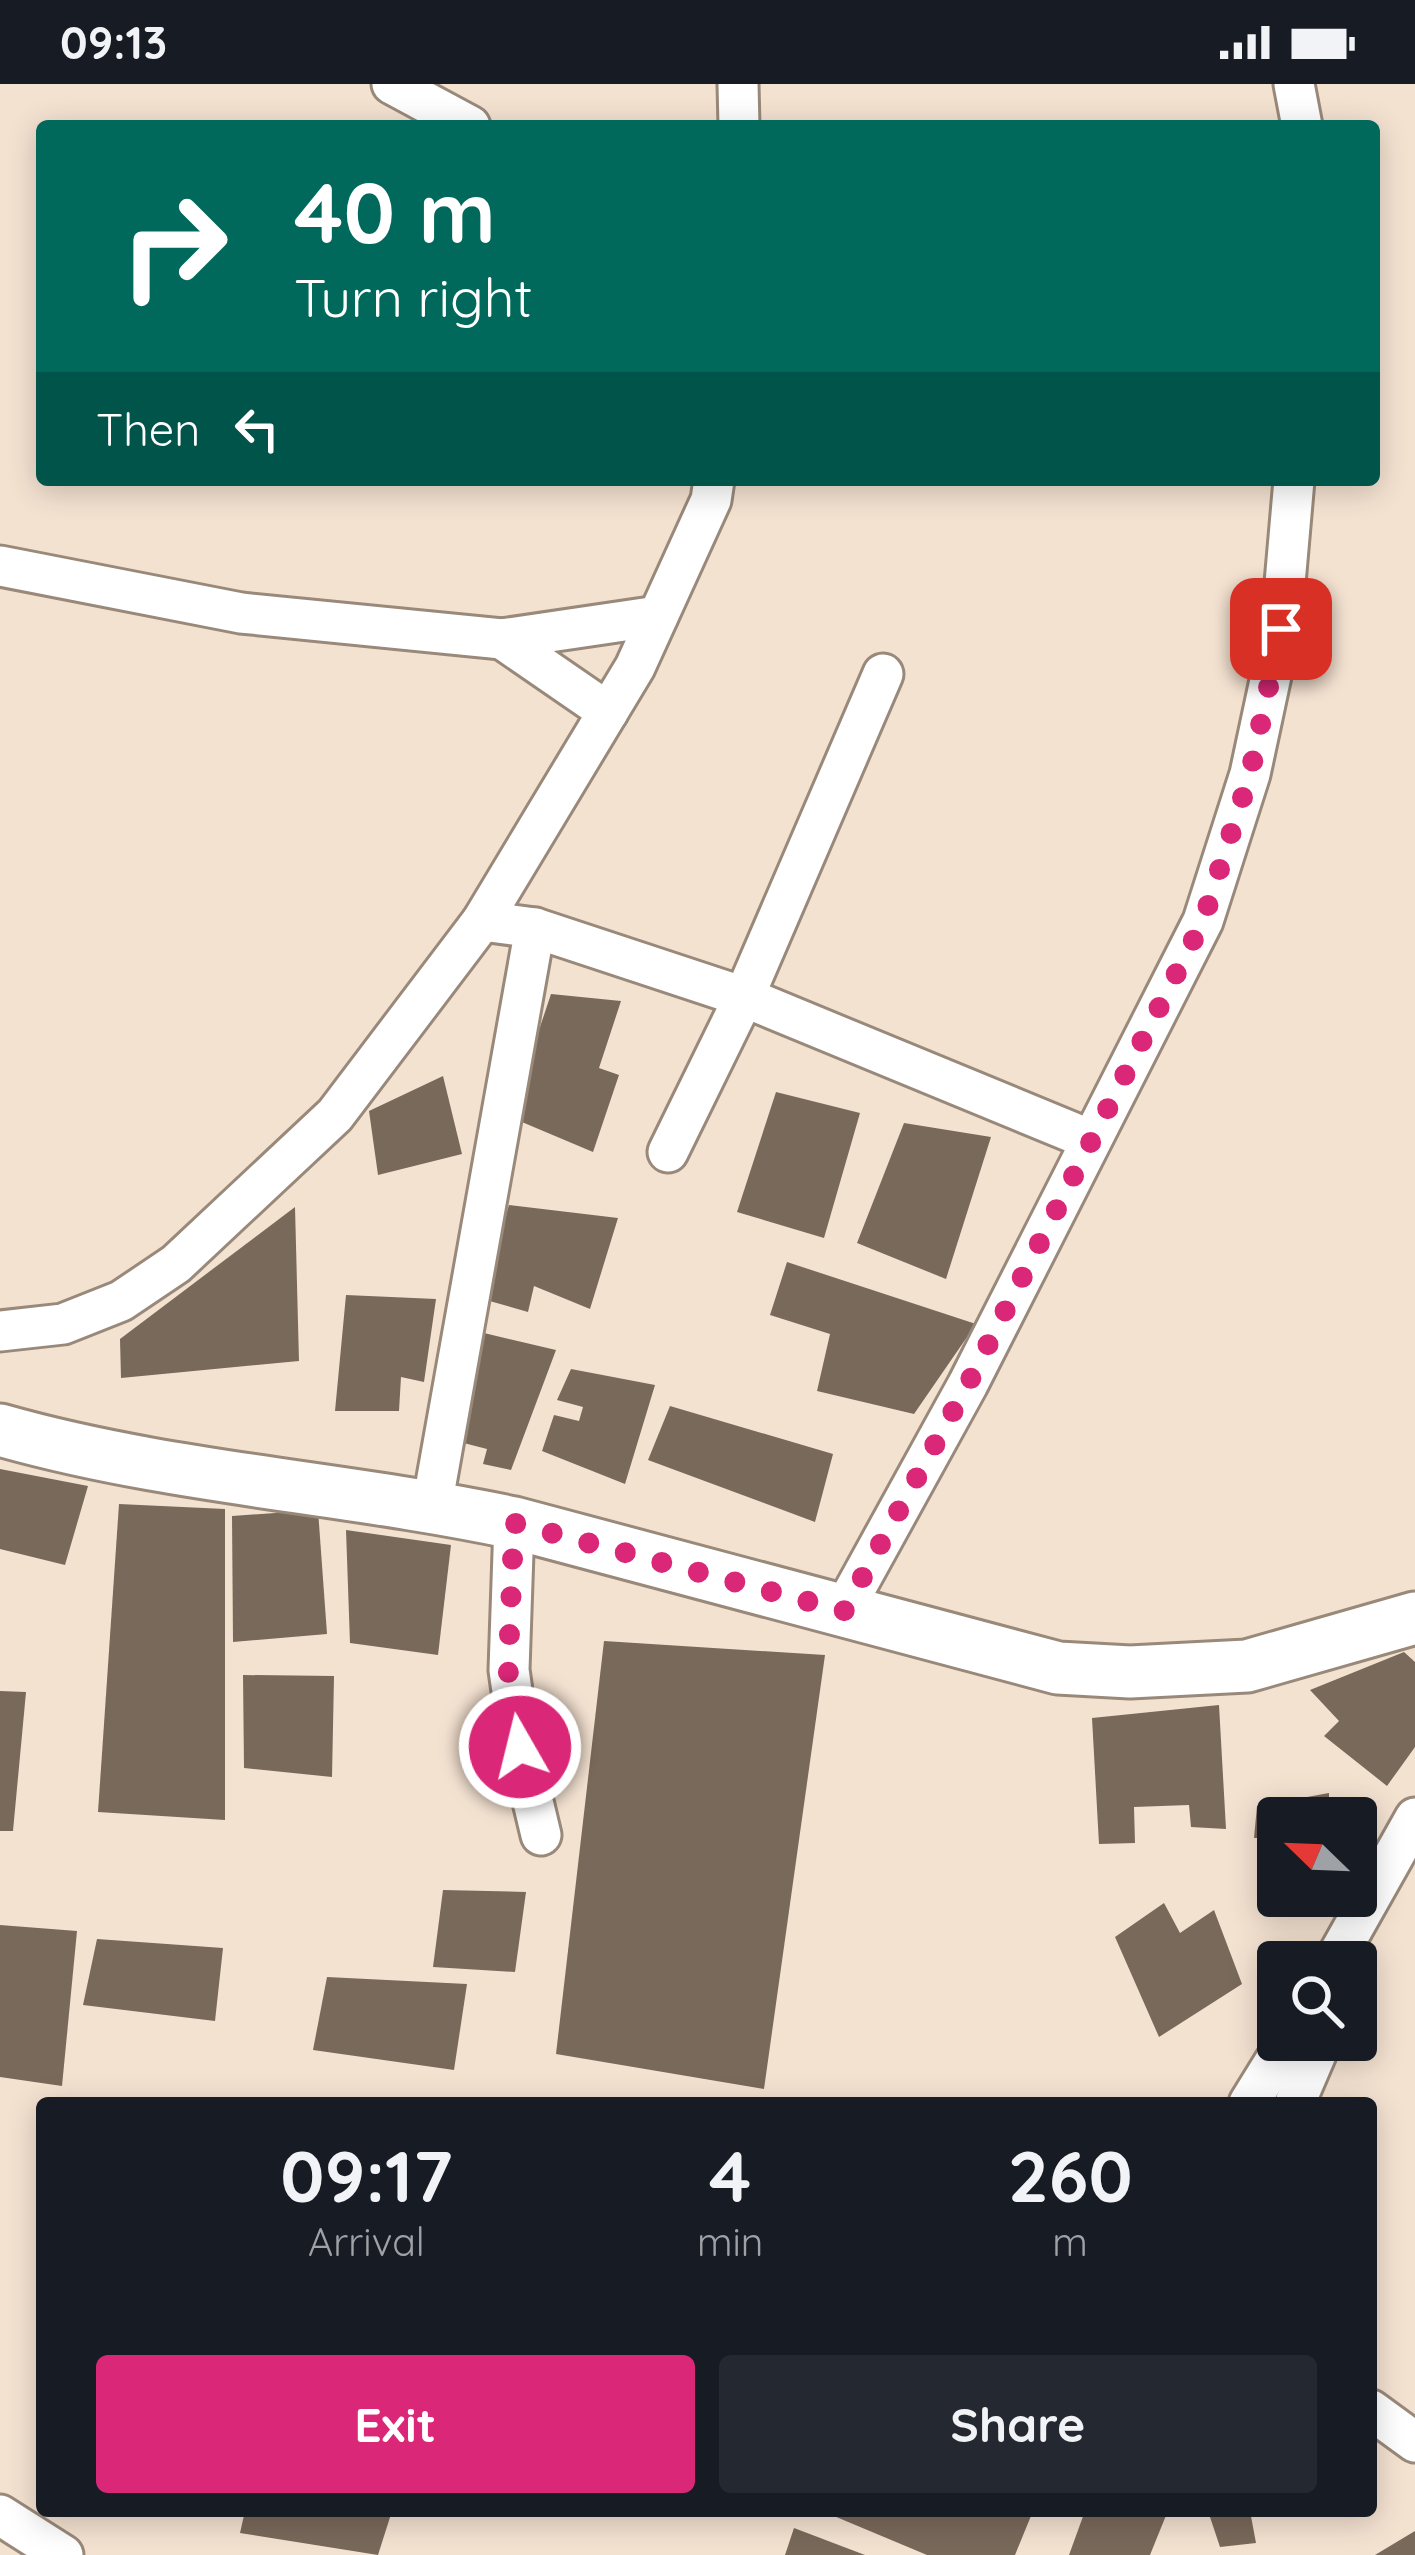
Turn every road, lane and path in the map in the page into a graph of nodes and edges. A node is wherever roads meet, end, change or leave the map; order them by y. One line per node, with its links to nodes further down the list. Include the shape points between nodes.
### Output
1 (392, 84): 4 (street)
2 (738, 84): 5 (street)
3 (1294, 84): 6 (street)
4 (459, 120)
5 (739, 120)
6 (1301, 120)
7 (713, 486): 10 (street)
8 (1293, 486): 17 (street, via 1281,629 1250,774 1203,921)
9 (0, 566): 11 (street, via 241,613)
10 (658, 616): 11 (street); 13 (street)
11 (502, 639): 13 (street)
12 (883, 674): 16 (street)
13 (608, 712): 14 (street)
14 (482, 921): 15 (street); 19 (street, via 335,1115 176,1264 121,1301 63,1324)
15 (535, 928): 16 (street); 21 (street)
16 (744, 997): 17 (street); 18 (street)
17 (1091, 1140): 23 (street)
18 (668, 1152)
19 (0, 1331)
20 (0, 1430): 21 (street, via 86,1455)
21 (431, 1506): 22 (street)
22 (514, 1523): 23 (street); 26 (street, via 508,1670)
23 (844, 1611): 24 (street, via 1058,1669 1130,1672 1247,1666)
24 (1415, 1618)
25 (1415, 1818): 27 (street)
26 (541, 1834)
27 (1386, 1875): 28 (street); 29 (street)
28 (1347, 1941)
29 (1363, 1941)
30 (1275, 2061): 32 (street)
31 (1313, 2061): 33 (street)
32 (1253, 2097)
33 (1298, 2097)
34 (1377, 2414): 35 (street)
35 (1415, 2442)
36 (0, 2515): 37 (street)
37 (63, 2555)

